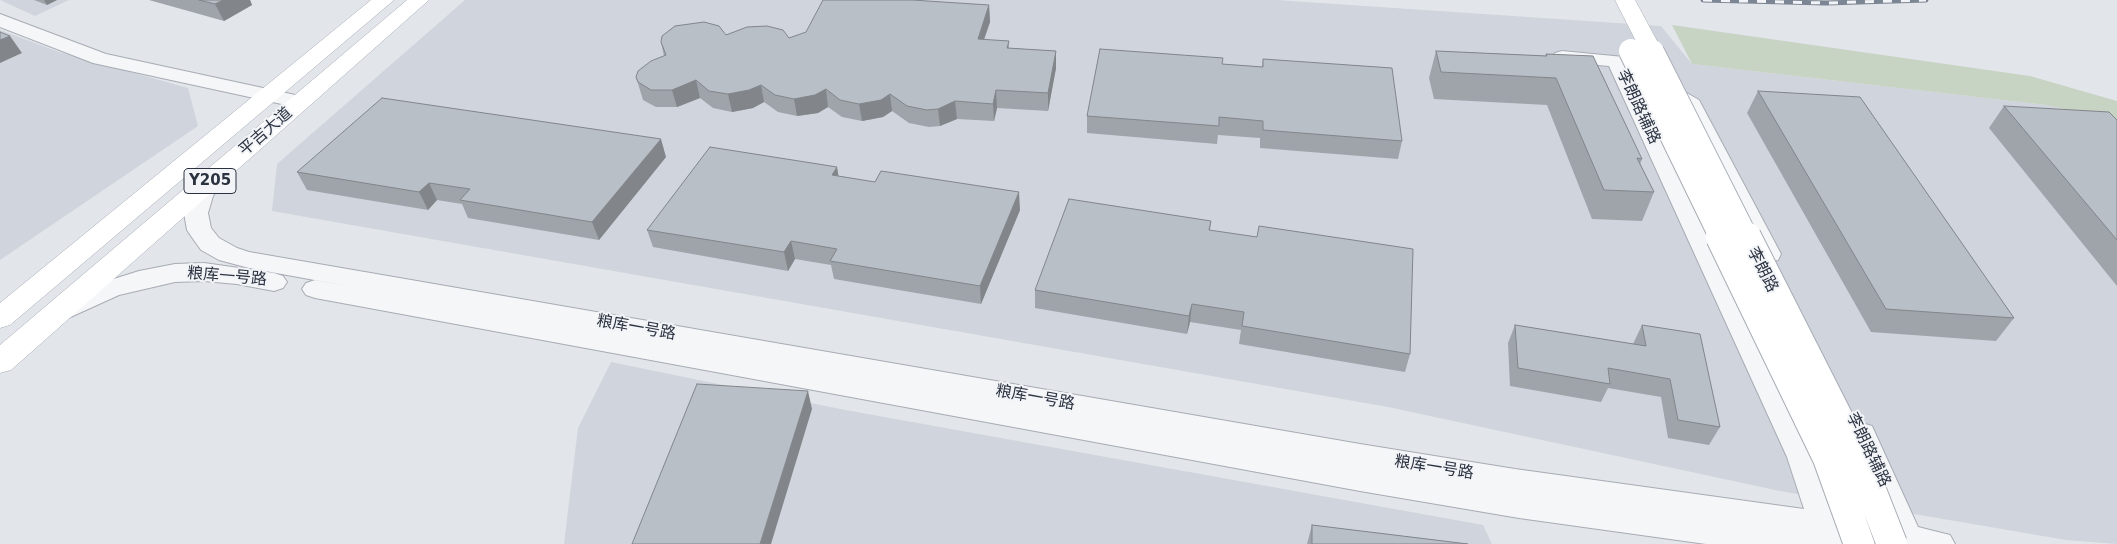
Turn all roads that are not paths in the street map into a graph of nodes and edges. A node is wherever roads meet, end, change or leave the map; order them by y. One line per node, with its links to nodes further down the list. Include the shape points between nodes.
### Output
1 (384, 0): 8 (street, 平吉大道 / Y205)
2 (419, 0): 9 (street, 平吉大道 / Y205)
3 (1606, 0): 17 (street, 李朗路, bridge, via 1828,458)
4 (1625, 0): 15 (street, 李朗路, bridge)
5 (0, 20): 8 (street, via 100,59)
6 (1546, 56): 7 (street)
7 (1617, 61): 14 (street, 李朗路辅路, via 1802,457); 15 (street, 李朗路辅路, via 1692,104 1877,465)
8 (268, 96): 9 (street); 11 (street, 平吉大道 / Y205)
9 (300, 102): 10 (street, 平吉大道 / Y205)
10 (215, 177): 12 (street, 平吉大道 / Y205); 14 (street, 粮库一号路, via 202,196 196,214 199,230 210,244 228,254 250,260 1360,456)
11 (0, 318)
12 (51, 318): 13 (street, 平吉大道 / Y205); 16 (street, 粮库一号路, via 80,302 139,280 175,273 237,275 1369,480 1519,505)
13 (0, 362)
14 (1828, 535): 15 (street, 粮库一号路)
15 (1903, 542): 18 (street, 粮库一号路)
16 (1800, 544)
17 (1859, 544)
18 (1939, 544)

